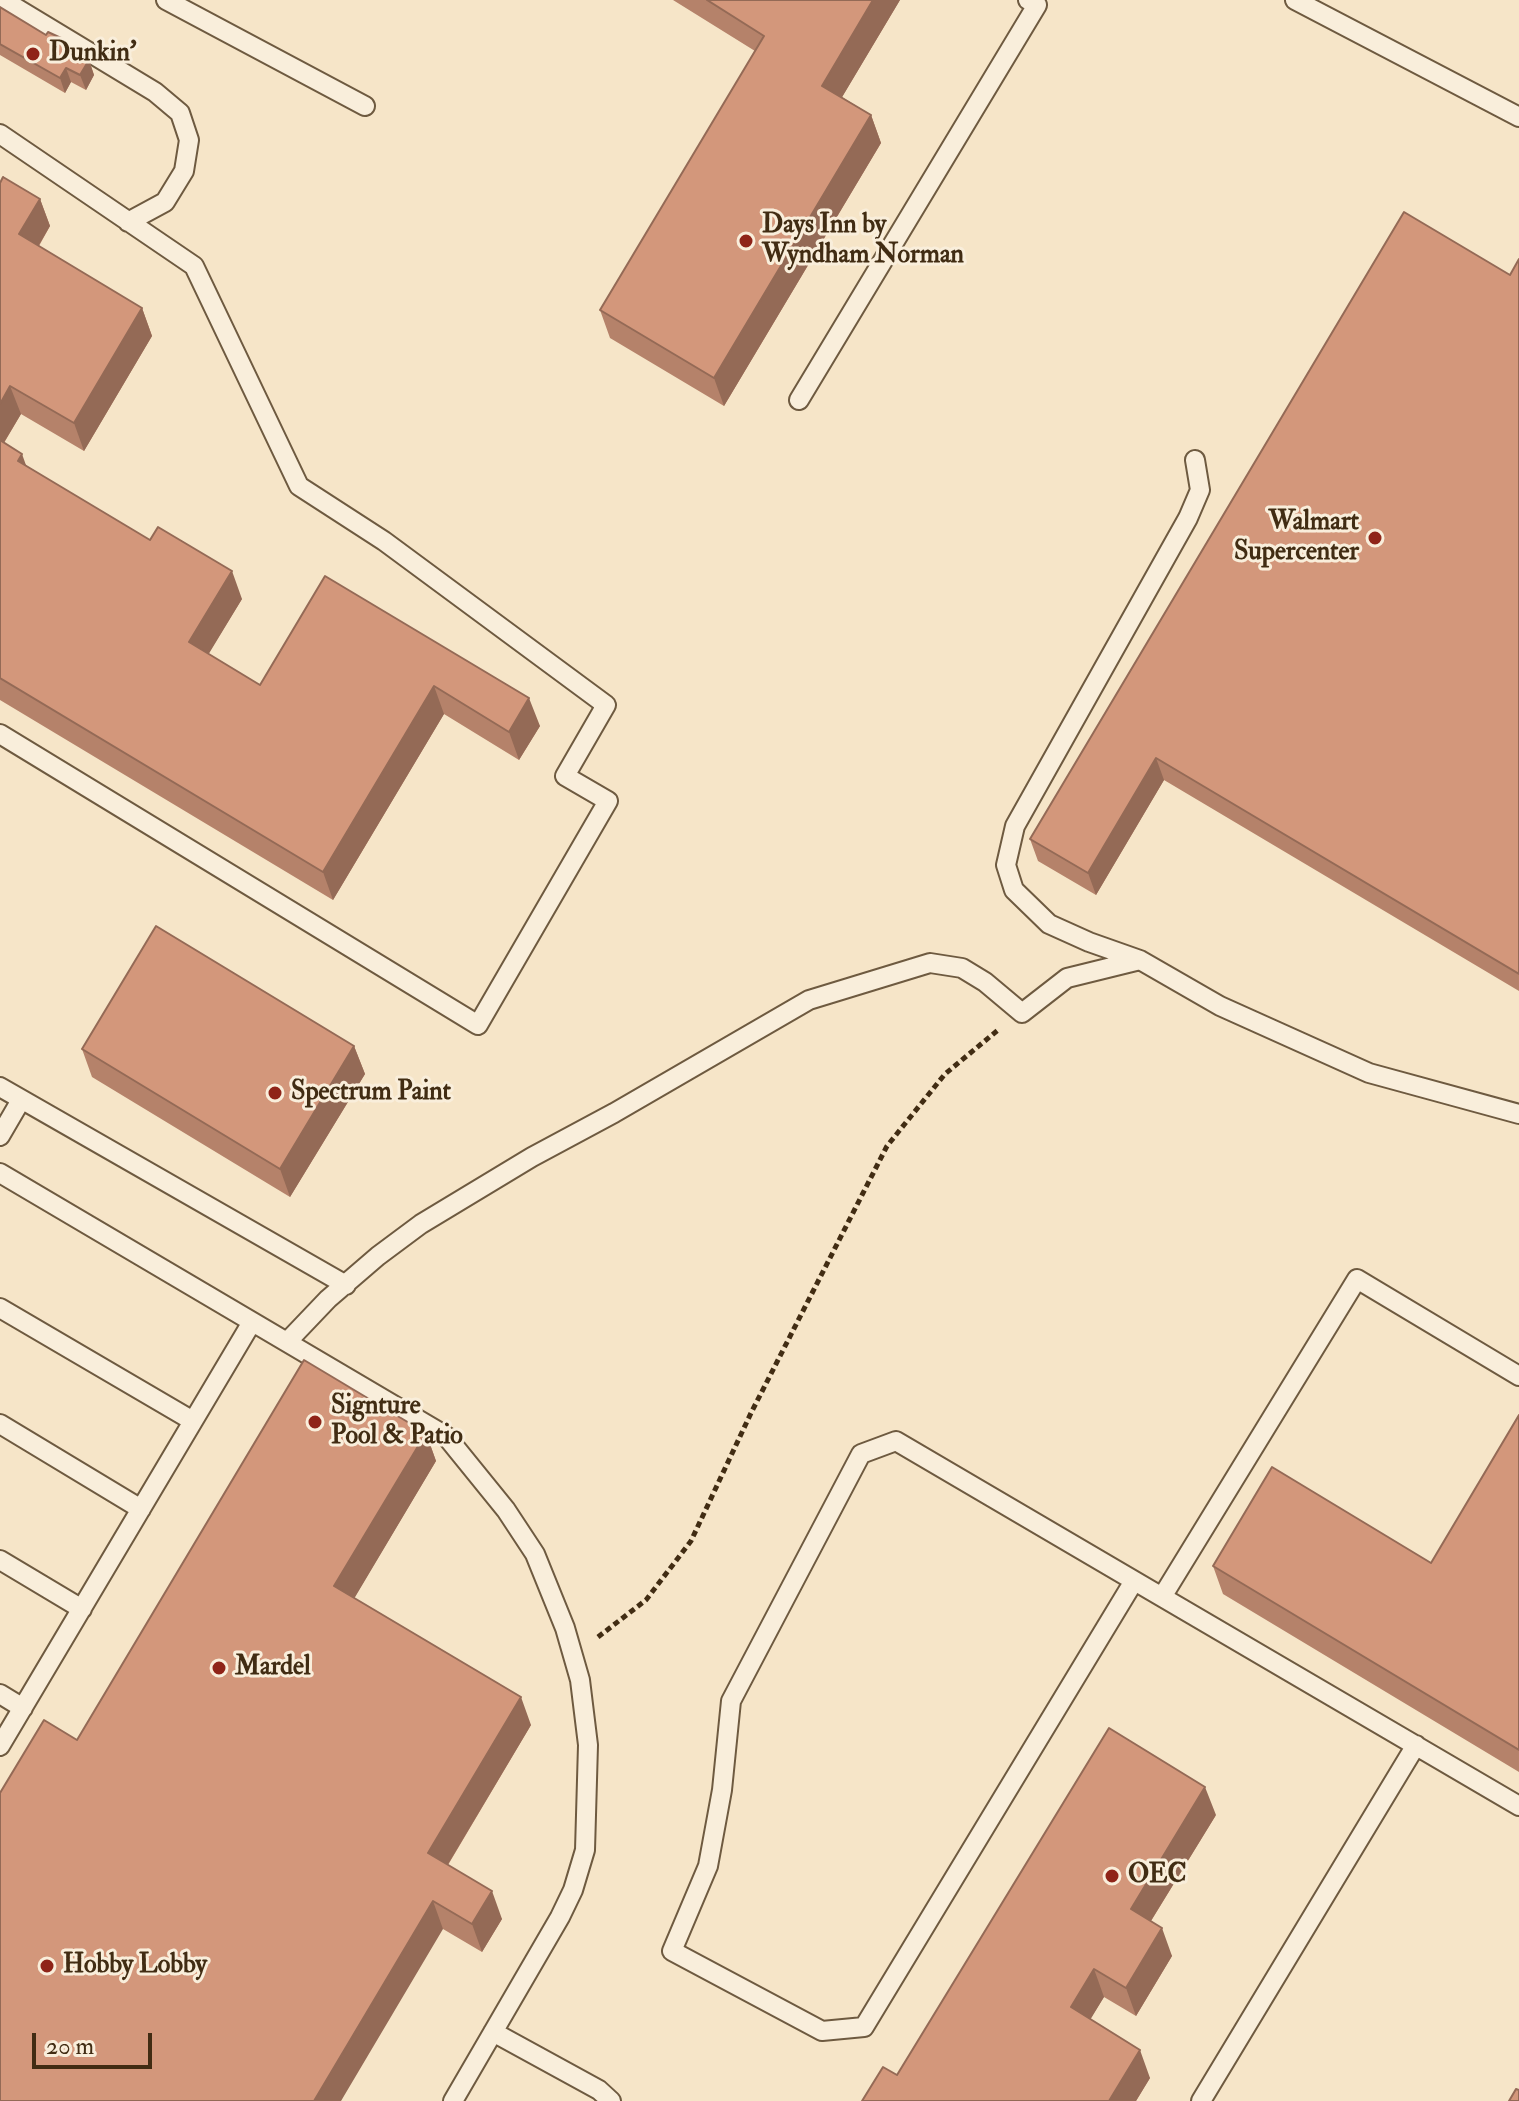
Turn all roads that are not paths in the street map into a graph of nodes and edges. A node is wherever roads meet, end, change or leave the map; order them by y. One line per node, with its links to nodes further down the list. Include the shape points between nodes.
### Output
1 (3, 0): 8 (lane, via 155,92 180,113 189,140 184,171 165,202)
2 (166, 0): 5 (lane)
3 (1028, 0): 9 (lane, via 1037,5)
4 (1295, 0): 6 (lane)
5 (365, 106)
6 (1519, 117)
7 (0, 134): 8 (lane)
8 (128, 222): 11 (lane, via 194,266 299,486 384,541 606,705 565,776 608,801 478,1025)
9 (799, 400)
10 (1195, 460): 12 (lane, via 1200,490 1188,518 1015,826 1006,865 1014,890 1049,924)
11 (0, 734)
12 (1140, 960): 15 (lane, via 1220,1006 1369,1073); 18 (lane, via 1067,978 1022,1013 962,968 930,963 809,1000 434,1217)
13 (0, 1087): 14 (lane)
14 (21, 1100): 16 (lane); 18 (lane)
15 (1519, 1114)
16 (0, 1136)
17 (0, 1173): 20 (lane)
18 (346, 1285): 21 (lane)
19 (0, 1308): 23 (lane)
20 (252, 1322): 21 (lane); 23 (lane)
21 (287, 1342): 35 (lane, via 455,1445 535,1554 573,1654 588,1745 585,1850 560,1917)
22 (1519, 1376): 28 (lane, via 1357,1279)
23 (193, 1421): 25 (lane)
24 (0, 1424): 25 (lane)
25 (141, 1509): 29 (lane)
26 (0, 1560): 29 (lane)
27 (1134, 1581): 27 (lane, via 896,1441 861,1454 731,1701 708,1866 672,1951 822,2031 864,2027); 28 (lane)
28 (1162, 1597): 32 (lane)
29 (82, 1609): 31 (lane)
30 (0, 1694): 31 (lane)
31 (23, 1708): 33 (lane)
32 (1416, 1745): 34 (lane); 38 (lane)
33 (0, 1746)
34 (1519, 1806)
35 (493, 2032): 36 (lane); 37 (lane)
36 (453, 2101)
37 (611, 2101)
38 (1201, 2101)

